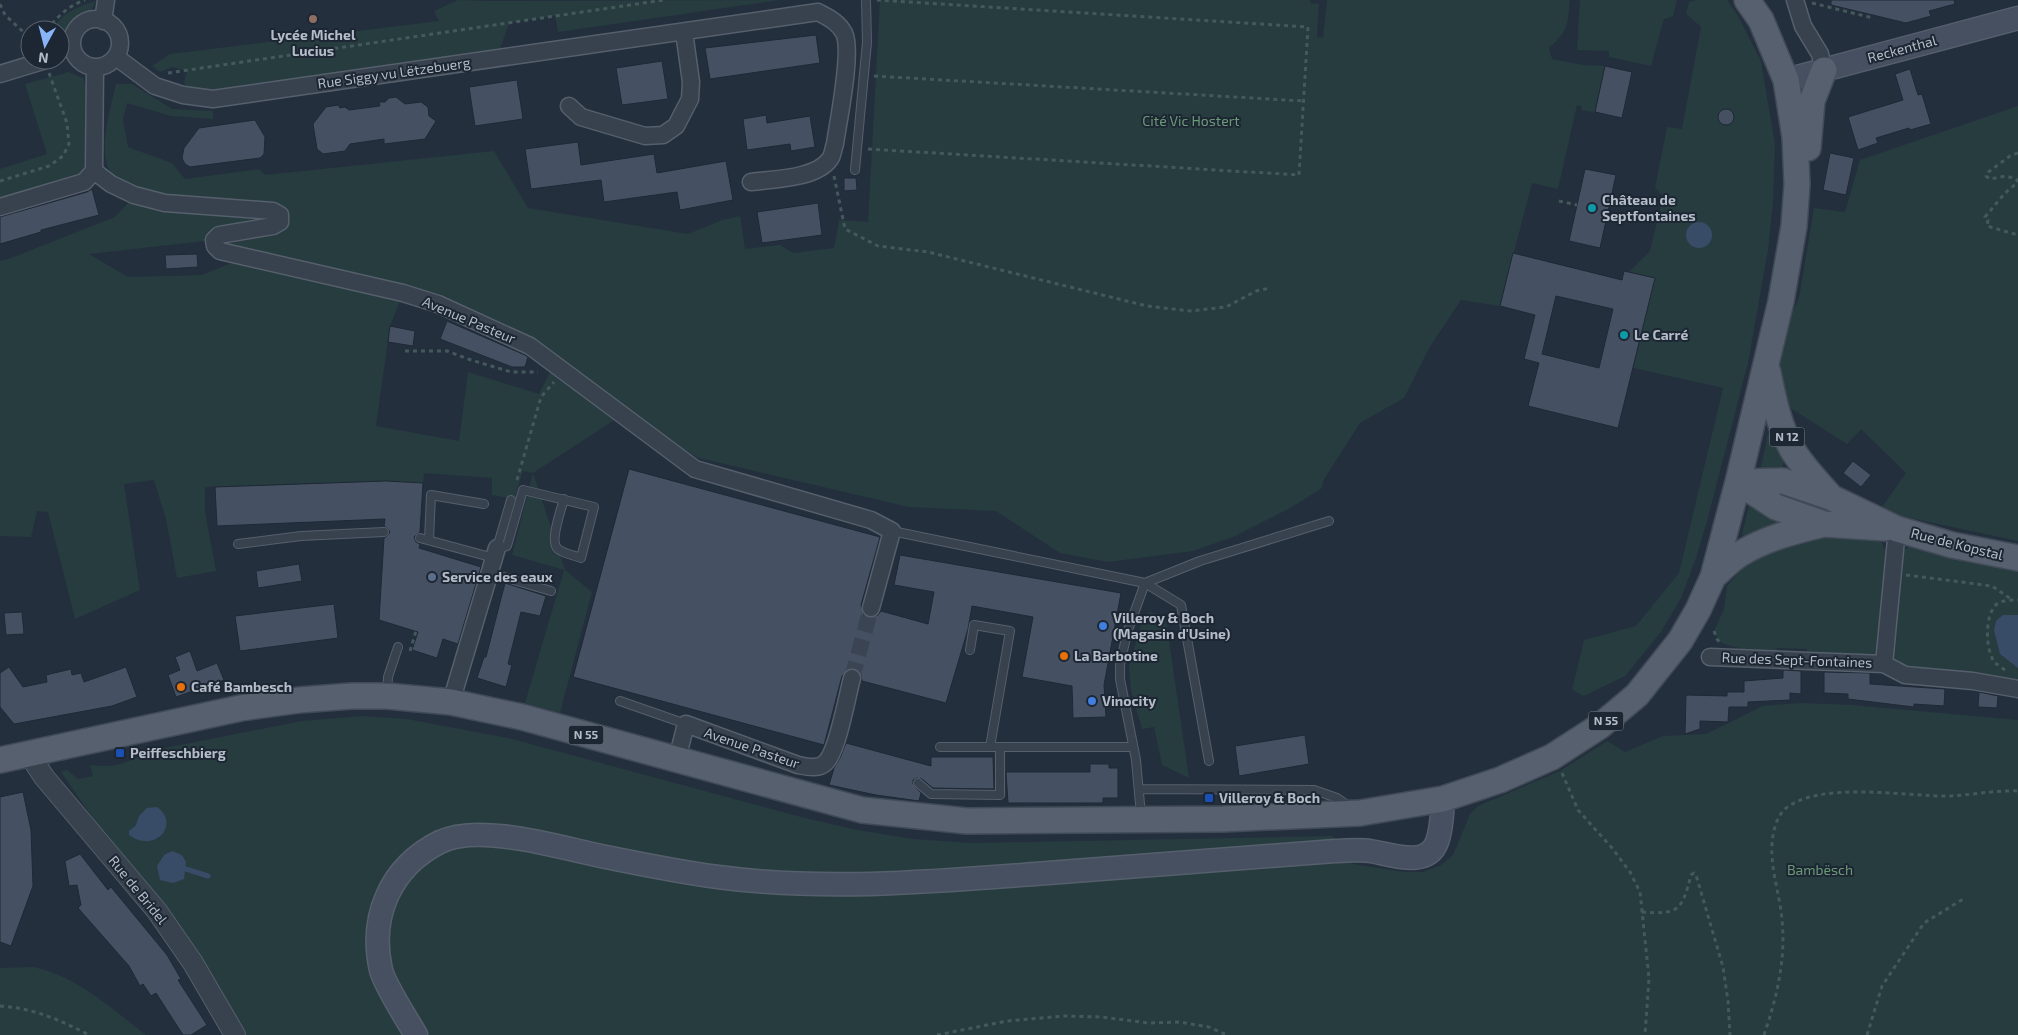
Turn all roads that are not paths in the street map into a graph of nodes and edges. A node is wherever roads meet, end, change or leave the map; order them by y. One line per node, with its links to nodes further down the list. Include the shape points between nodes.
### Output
1 (106, 0): 7 (street)
2 (866, 0): 18 (lane, via 867,42)
3 (1747, 0): 16 (main road, N 12, via 1761,20)
4 (1802, 1): 14 (street, via 1803,26 1820,54)
5 (820, 6): 8 (street, Rue Siggy vu Lëtzebuerg); 20 (street, Rue Siggy vu Lëtzebuerg, via 845,35 848,52 831,158 820,169 806,174)
6 (2018, 18): 14 (main road, Reckenthal)
7 (103, 21): 9 (street, via 85,22 78,28); 11 (street, via 111,25 119,40)
8 (684, 32): 11 (street, Rue Siggy vu Lëtzebuerg, via 214,99 183,96 155,86); 17 (street, via 690,98 676,126 663,135 645,136 581,117)
9 (70, 45)
10 (70, 56): 12 (street)
11 (116, 57): 12 (street, via 103,66)
12 (95, 67): 19 (street)
13 (24, 70): 15 (street)
14 (1824, 70): 16 (main road, Reckenthal); 21 (main road, N 12, via 1812,101 1806,163)
15 (0, 74)
16 (1786, 80): 21 (main road, N 12, via 1795,137)
17 (569, 106)
18 (855, 170)
19 (94, 171): 22 (street, via 84,182); 32 (street, Avenue Pasteur, via 134,195 165,203 274,211 280,215 280,222 219,235 214,240 215,246 220,250 438,304 530,346 694,469 872,520)
20 (751, 182)
21 (1797, 184): 23 (main road, N 12, via 1782,301)
22 (0, 207)
23 (1766, 366): 24 (main road, N 12); 25 (main road, Rue de Kopstal / N 12, via 1775,408 1792,449)
24 (1738, 482): 25 (main road, Rue de Kopstal / N 12, via 1783,480); 30 (main road, Rue de Kopstal / N 12, via 1776,507); 39 (main road, N 12)
25 (1830, 497): 31 (main road, Rue de Kopstal / N 12)
26 (564, 499): 26 (lane, via 594,507 581,558 559,551 554,546); 38 (lane, via 523,490 507,546)
27 (511, 500): 38 (lane)
28 (484, 504): 35 (lane, via 431,495)
29 (1329, 521): 40 (lane, via 1200,561)
30 (1824, 524): 31 (main road, Rue de Kopstal / N 12); 39 (main road, Rue de Kopstal / N 12, via 1786,533 1739,554)
31 (1897, 529): 37 (main road, Rue de Kopstal / N 12, via 1952,545); 46 (street, Rue des Sept-Fontaines)
32 (892, 531): 40 (lane); 42 (street)
33 (384, 532): 36 (lane, via 301,536)
34 (420, 538): 35 (lane)
35 (429, 540): 38 (lane)
36 (238, 544)
37 (2018, 558)
38 (494, 560): 41 (lane); 51 (street)
39 (1713, 577): 63 (main road, N 55, via 1680,641 1637,695 1600,726 1552,757 1500,780)
40 (1145, 583): 54 (lane, via 1127,633 1120,665 1121,689); 60 (lane, via 1181,605)
41 (551, 591)
42 (871, 608)
43 (398, 647): 49 (lane, via 388,677)
44 (970, 650): 53 (lane, via 974,625 1010,631)
45 (1710, 657): 46 (street, Rue des Sept-Fontaines)
46 (1884, 664): 48 (street, Rue des Sept-Fontaines, via 1905,675)
47 (852, 678): 52 (street, Avenue Pasteur, via 833,749 826,762 813,768)
48 (2018, 689)
49 (386, 696): 51 (main road, N 55); 57 (main road, N 55, via 308,699 241,708)
50 (620, 701): 52 (lane)
51 (451, 702): 59 (main road, N 55, via 522,717)
52 (686, 724): 59 (street, Avenue Pasteur)
53 (990, 747): 55 (lane); 56 (lane)
54 (1133, 747): 56 (lane); 62 (lane)
55 (940, 748)
56 (1000, 748): 61 (lane, via 1000,795 931,794)
57 (29, 754): 58 (main road, N 55); 66 (street, Rue de Bridel, via 44,777 157,911 193,963)
58 (1, 758)
59 (677, 759): 65 (main road, N 55, via 862,810 905,816 967,821)
60 (1209, 760)
61 (918, 783)
62 (1140, 789): 64 (lane, via 1314,790 1337,798); 65 (lane)
63 (1443, 799): 64 (main road, N 55); 67 (main road, via 1437,843 1421,857 1335,851 917,883 792,882 720,877 647,866 499,835 470,834 441,841 412,859 392,882 381,910 378,943 382,973)
64 (1360, 814): 65 (main road, N 55)
65 (1142, 820)
66 (235, 1035)
67 (416, 1035)

